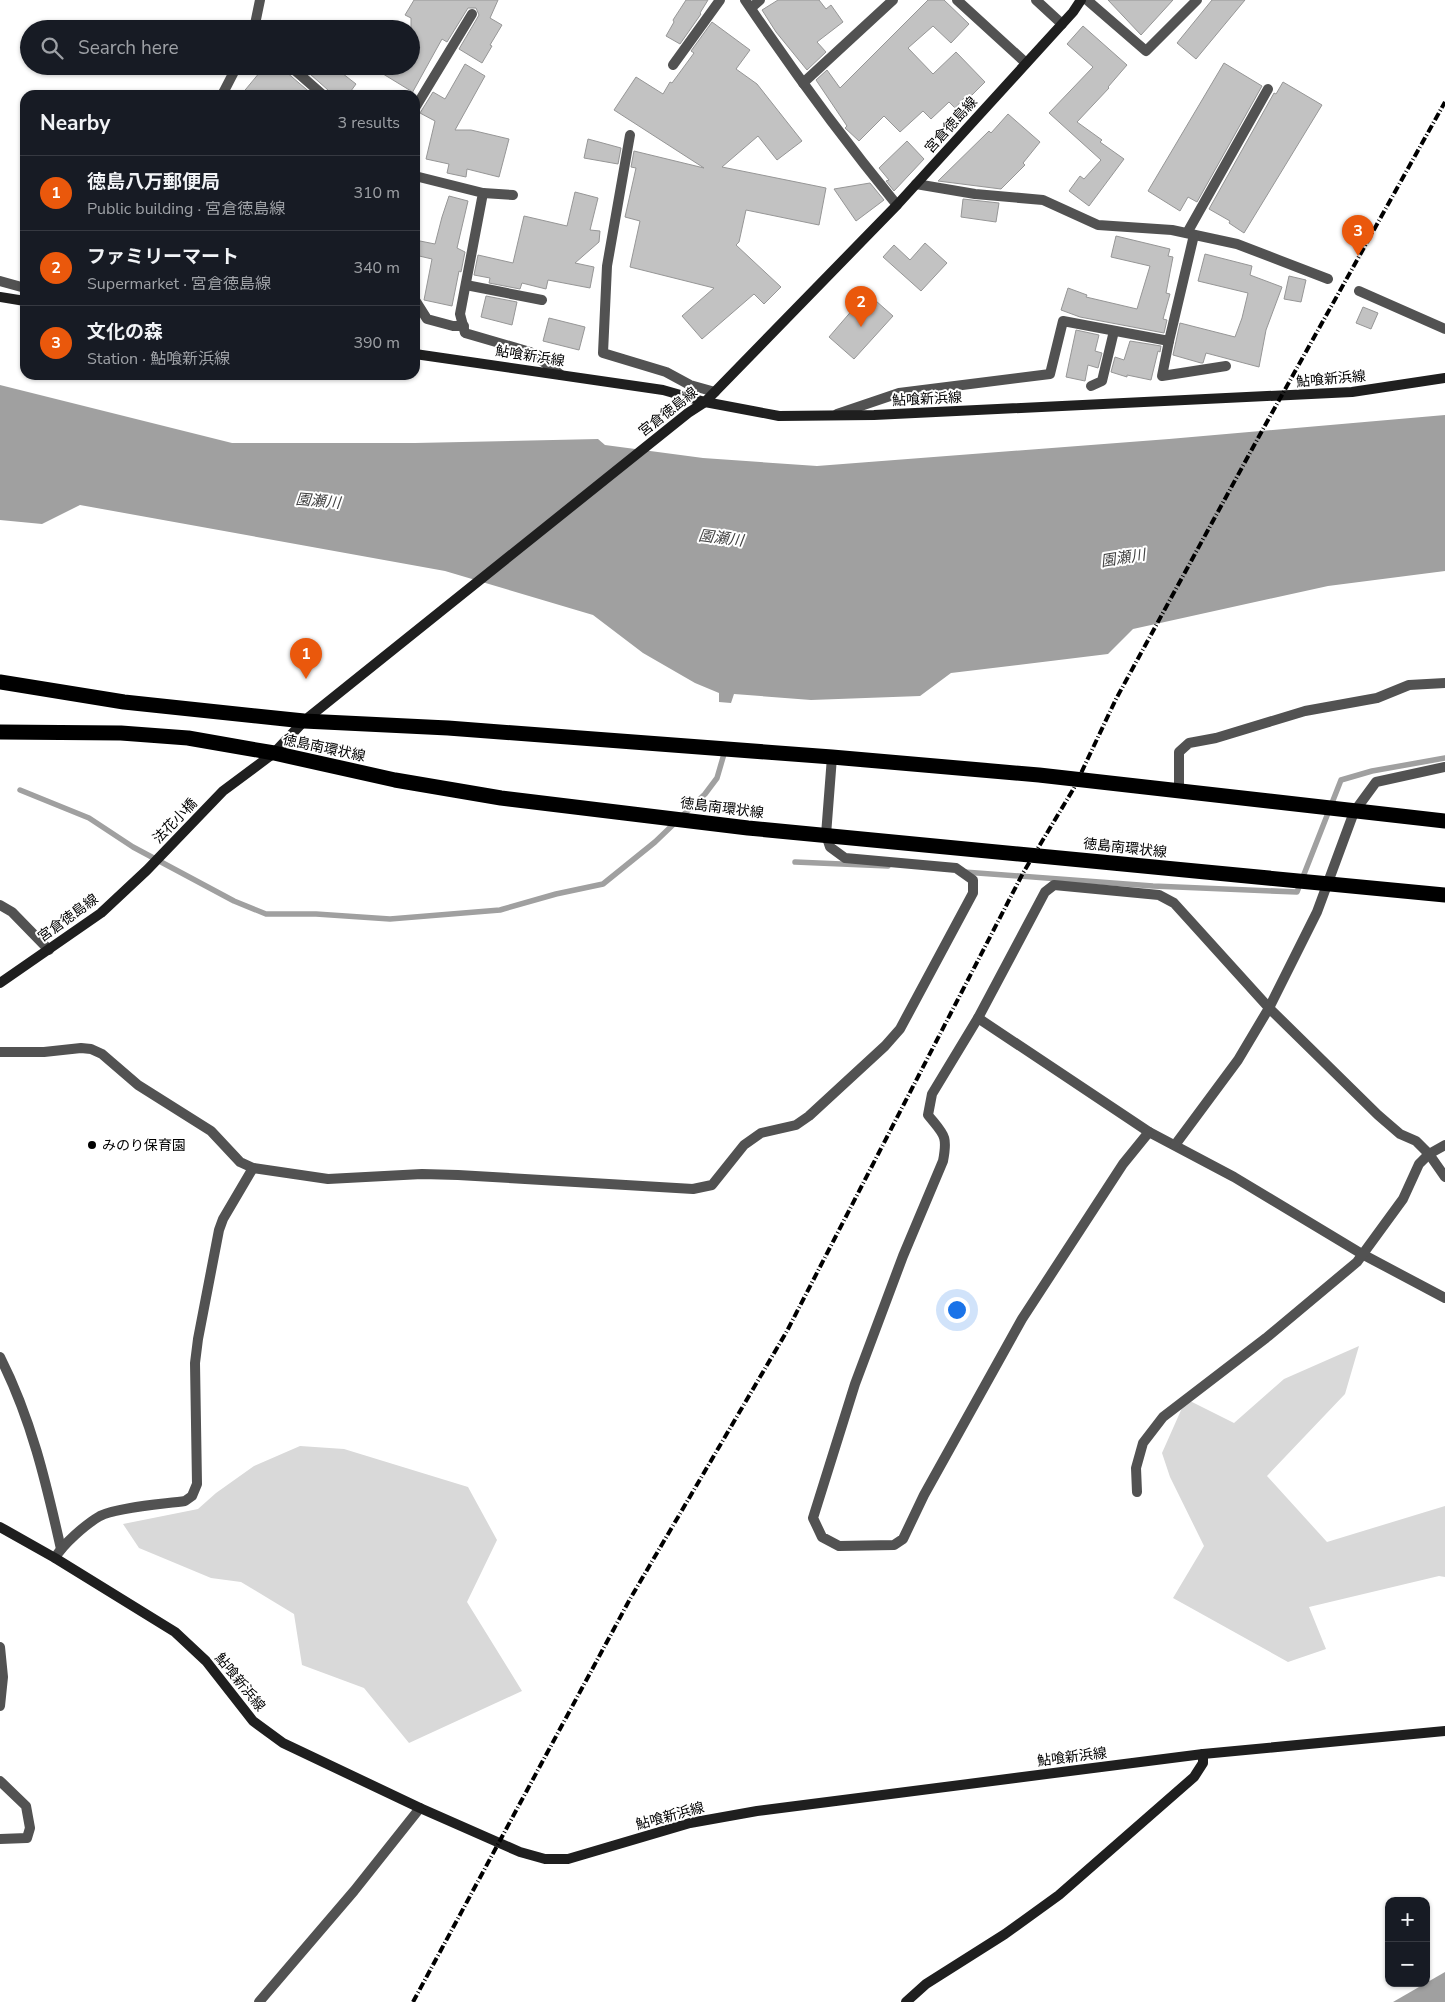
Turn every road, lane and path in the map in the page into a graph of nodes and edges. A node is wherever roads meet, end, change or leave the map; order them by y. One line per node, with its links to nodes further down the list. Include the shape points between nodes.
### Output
1 (260, 0): 12 (street)
2 (720, 0): 15 (street)
3 (760, 0): 10 (street)
4 (892, 0): 18 (street)
5 (957, 0): 14 (street)
6 (1036, 0): 13 (street)
7 (1081, 0): 13 (main road, 宮倉徳島線)
8 (1087, 0): 9 (street, via 1146,51)
9 (1197, 0)
10 (748, 4): 18 (street)
11 (472, 14): 22 (street)
12 (256, 20)
13 (1062, 24): 14 (main road, 宮倉徳島線)
14 (1026, 63): 25 (main road, 宮倉徳島線)
15 (673, 65)
16 (232, 75): 20 (street)
17 (300, 75): 21 (street)
18 (803, 83): 28 (street)
19 (1268, 89): 29 (street)
20 (225, 90)
21 (317, 90)
22 (420, 100)
23 (630, 135): 48 (street, via 607,266 603,353 666,372 690,385)
24 (420, 177): 26 (street)
25 (916, 184): 28 (main road, 宮倉徳島線); 29 (street, via 1042,200 1098,225)
26 (483, 193): 27 (street); 32 (street)
27 (513, 195)
28 (897, 205): 48 (main road, 宮倉徳島線)
29 (1190, 234): 30 (street, via 1237,244); 42 (street)
30 (1328, 279)
31 (0, 281): 33 (street)
32 (466, 285): 37 (street); 39 (street, via 460,314)
33 (20, 287)
34 (1359, 291): 40 (street)
35 (0, 297): 36 (main road)
36 (20, 300)
37 (542, 300)
38 (420, 308): 39 (street, via 427,319)
39 (464, 326): 45 (street, via 465,333 530,352)
40 (1445, 329)
41 (1114, 331): 42 (street); 47 (street, via 1102,381); 50 (street, via 1063,321 1050,374 899,393)
42 (1169, 341): 44 (street, via 1162,376)
43 (420, 355): 45 (main road, 鮎喰新浜線)
44 (1226, 366)
45 (561, 374): 49 (main road, 鮎喰新浜線, via 663,390)
46 (1445, 378): 50 (main road, 鮎喰新浜線, via 1352,392)
47 (1091, 386)
48 (715, 392): 49 (main road, 宮倉徳島線)
49 (705, 402): 50 (main road, 鮎喰新浜線, via 779,416); 53 (main road, 宮倉徳島線)
50 (834, 415)
51 (0, 682): 53 (highway, 徳島南環状線, via 124,702)
52 (1445, 683): 59 (street, via 1409,685 1377,698 1306,712 1189,743 1179,752)
53 (304, 721): 55 (main road, 宮倉徳島線); 56 (highway, 徳島南環状線, via 448,728)
54 (0, 732): 55 (highway, 徳島南環状線, via 122,732 188,738)
55 (274, 753): 58 (main road, 宮倉徳島線); 62 (highway, 徳島南環状線, via 395,780 501,798)
56 (832, 757): 59 (highway, 徳島南環状線, via 1039,775); 62 (street)
57 (1445, 767): 60 (street, via 1376,782)
58 (223, 791): 63 (main road, 法花小橋)
59 (1179, 792): 60 (highway, 徳島南環状線)
60 (1354, 812): 61 (highway, 徳島南環状線); 64 (street)
61 (1445, 821)
62 (826, 835): 64 (highway, 徳島南環状線); 76 (street, via 830,848 845,858 956,868 973,880 973,893 900,1029 885,1046 809,1116 796,1125 761,1133 744,1145 712,1185 693,1189 458,1175 328,1179)
63 (147, 870): 67 (main road, 宮倉徳島線, via 101,913)
64 (1327, 884): 65 (highway, 徳島南環状線); 69 (street, via 1317,912)
65 (1445, 894)
66 (0, 905): 67 (street, via 12,912)
67 (49, 950): 68 (main road, 宮倉徳島線)
68 (0, 983)
69 (1269, 1008): 70 (street, via 1174,903 1159,894 1054,885 1045,892); 73 (street, via 1238,1060); 75 (street, via 1378,1115)
70 (978, 1018): 72 (street); 72 (street, via 932,1094 928,1115 945,1135 943,1161 855,1384 813,1518 822,1537 848,1547 894,1545 903,1539 1022,1319 1123,1164)
71 (0, 1052): 76 (street, via 81,1048 102,1054 138,1085 211,1131 240,1162)
72 (1149, 1132): 73 (street)
73 (1175, 1144): 78 (street)
74 (1445, 1145): 75 (street)
75 (1429, 1154): 77 (street); 78 (street, via 1419,1164 1403,1198)
76 (253, 1168): 83 (street, via 219,1230 198,1339 195,1363 197,1484 192,1496 185,1501 120,1510 101,1516)
77 (1445, 1177)
78 (1362, 1254): 79 (street); 81 (street, via 1357,1262 1266,1338 1163,1417 1143,1443 1136,1468)
79 (1445, 1298)
80 (0, 1357): 83 (street, via 26,1415)
81 (1137, 1492)
82 (0, 1527): 84 (main road, 鮎喰新浜線)
83 (61, 1549): 84 (street)
84 (55, 1558): 90 (main road, 鮎喰新浜線, via 175,1632 206,1661 253,1721 283,1743)
85 (0, 1647): 86 (street, via 3,1678)
86 (0, 1706)
87 (1445, 1731): 88 (main road, 鮎喰新浜線)
88 (1203, 1754): 90 (main road, 鮎喰新浜線, via 757,1811 690,1823 568,1859 545,1859 520,1852); 93 (main road, via 1203,1762 1194,1777 1059,1895 926,1984)
89 (0, 1781): 91 (street, via 26,1806 30,1828 27,1838)
90 (420, 1808): 92 (street)
91 (0, 1840)
92 (259, 2002)
93 (906, 2002)

